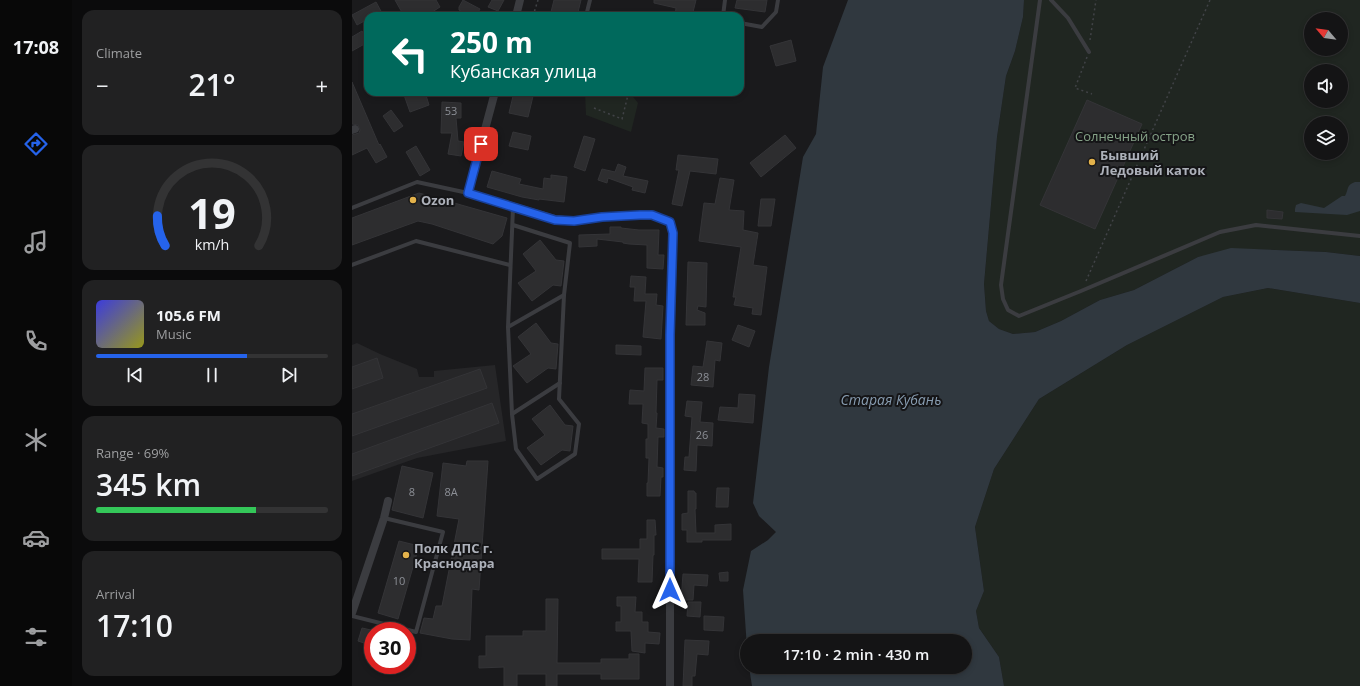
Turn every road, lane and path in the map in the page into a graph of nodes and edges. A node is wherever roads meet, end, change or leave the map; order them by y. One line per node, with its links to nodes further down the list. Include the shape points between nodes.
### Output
1 (520, 0): 9 (street)
2 (538, 0): 10 (path)
3 (590, 0): 11 (lane)
4 (726, 0): 12 (lane)
5 (778, 0): 13 (lane, via 776,12 762,26)
6 (1040, 0): 25 (lane, via 1002,285 1003,299 1008,310 1020,316)
7 (1051, 0): 14 (lane, via 1068,18)
8 (1210, 0): 25 (path)
9 (517, 12)
10 (534, 12)
11 (587, 12)
12 (724, 12)
13 (744, 24)
14 (1089, 52)
15 (494, 96): 18 (street)
16 (628, 96): 17 (path, via 622,119)
17 (594, 108)
18 (468, 193): 19 (lane, via 417,182); 20 (street)
19 (352, 208)
20 (513, 208): 21 (lane); 33 (street, via 555,220 652,215 670,222 673,233 670,335)
21 (513, 225): 24 (lane); 26 (lane, via 570,243)
22 (1360, 236): 25 (lane, via 1256,226 1220,232)
23 (352, 265): 24 (lane, via 416,241)
24 (510, 265): 27 (lane)
25 (1081, 292)
26 (564, 296): 27 (lane); 28 (lane)
27 (508, 327): 29 (lane)
28 (560, 383): 29 (lane); 29 (lane, via 559,399 579,424 575,454 537,479 516,449)
29 (512, 414)
30 (388, 501): 31 (street)
31 (384, 518): 32 (street); 32 (lane, via 443,532 416,632)
32 (352, 614)
33 (670, 686)

